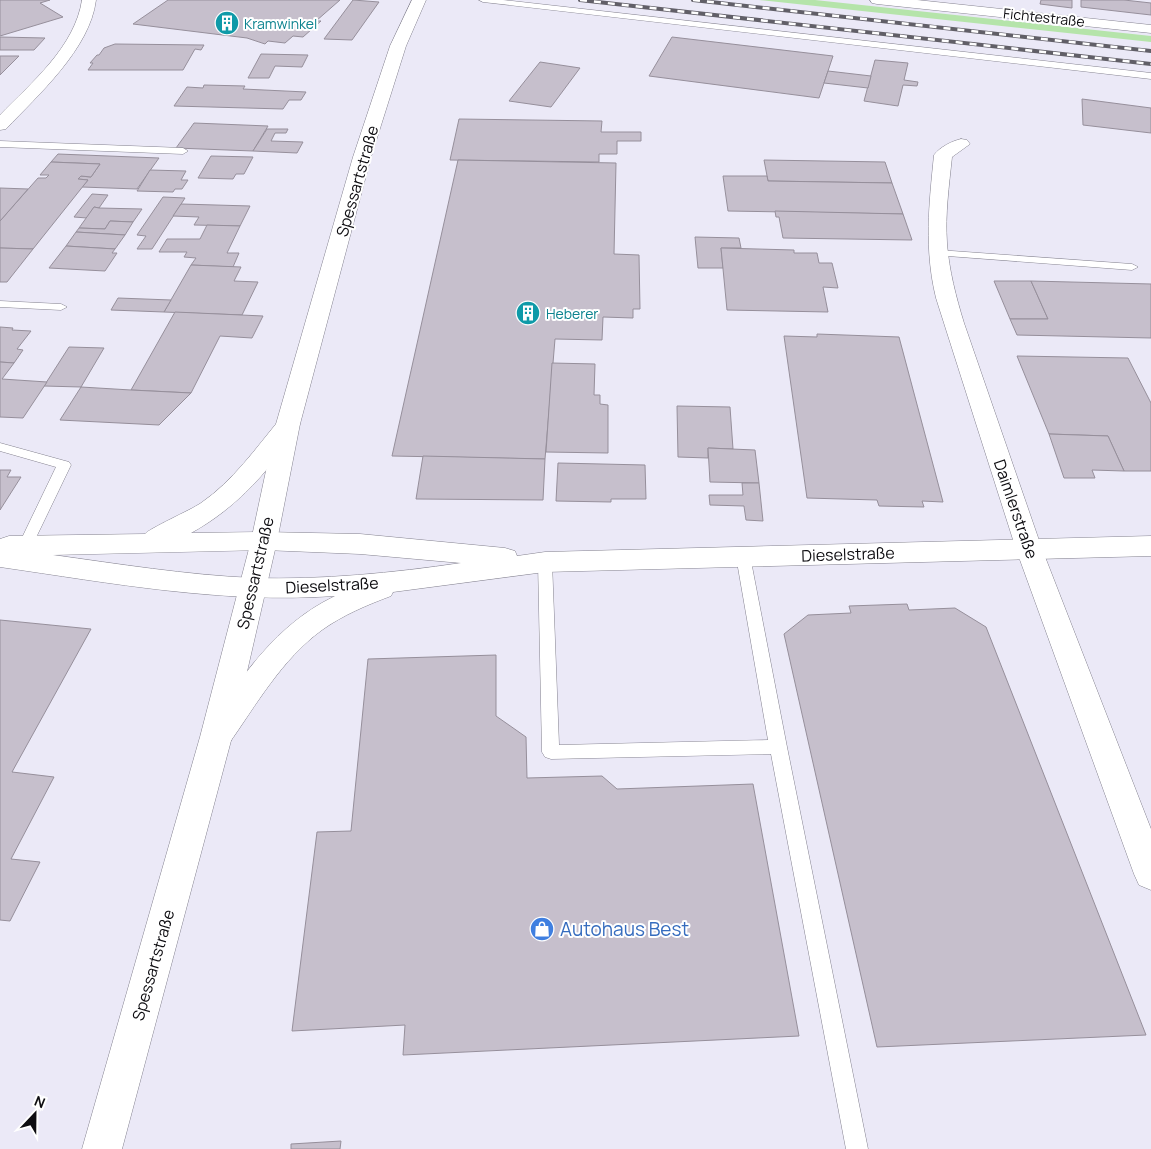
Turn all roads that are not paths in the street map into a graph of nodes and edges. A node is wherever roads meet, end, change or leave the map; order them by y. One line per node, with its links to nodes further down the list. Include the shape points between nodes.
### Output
1 (89, 0): 8 (street, via 87,15 77,36)
2 (483, 0): 7 (lane)
3 (877, 0): 5 (street, Fichtestraße)
4 (418, 1): 16 (street, Spessartstraße, via 398,46 362,157)
5 (941, 3): 6 (street, Fichtestraße)
6 (1151, 29)
7 (1151, 76)
8 (3, 118)
9 (0, 144): 11 (lane)
10 (961, 144): 12 (street, Daimlerstraße, via 943,155)
11 (183, 151)
12 (938, 253): 13 (lane); 22 (street, Daimlerstraße, via 953,323)
13 (1132, 267)
14 (0, 304): 15 (lane)
15 (61, 307)
16 (288, 424): 18 (street, Spessartstraße); 19 (street, via 247,477 206,514 169,532)
17 (0, 447): 20 (lane, via 64,465)
18 (264, 541): 19 (street, Dieselstraße); 25 (street, Dieselstraße, via 360,544); 27 (street, Spessartstraße)
19 (124, 544): 20 (street, Dieselstraße)
20 (12, 546)
21 (1151, 546): 22 (street, Dieselstraße)
22 (1029, 548): 23 (street, Dieselstraße); 30 (street, Daimlerstraße)
23 (743, 556): 25 (street, Dieselstraße); 29 (lane)
24 (0, 557): 27 (street, Dieselstraße, via 156,580)
25 (545, 562): 26 (street, Dieselstraße); 29 (lane, via 551,752)
26 (406, 582): 27 (street, Dieselstraße); 28 (street, via 374,591 311,623 281,652)
27 (252, 588): 28 (street, Spessartstraße)
28 (216, 737): 31 (street, Spessartstraße)
29 (778, 747): 32 (lane)
30 (1151, 874)
31 (102, 1149)
32 (856, 1149)

